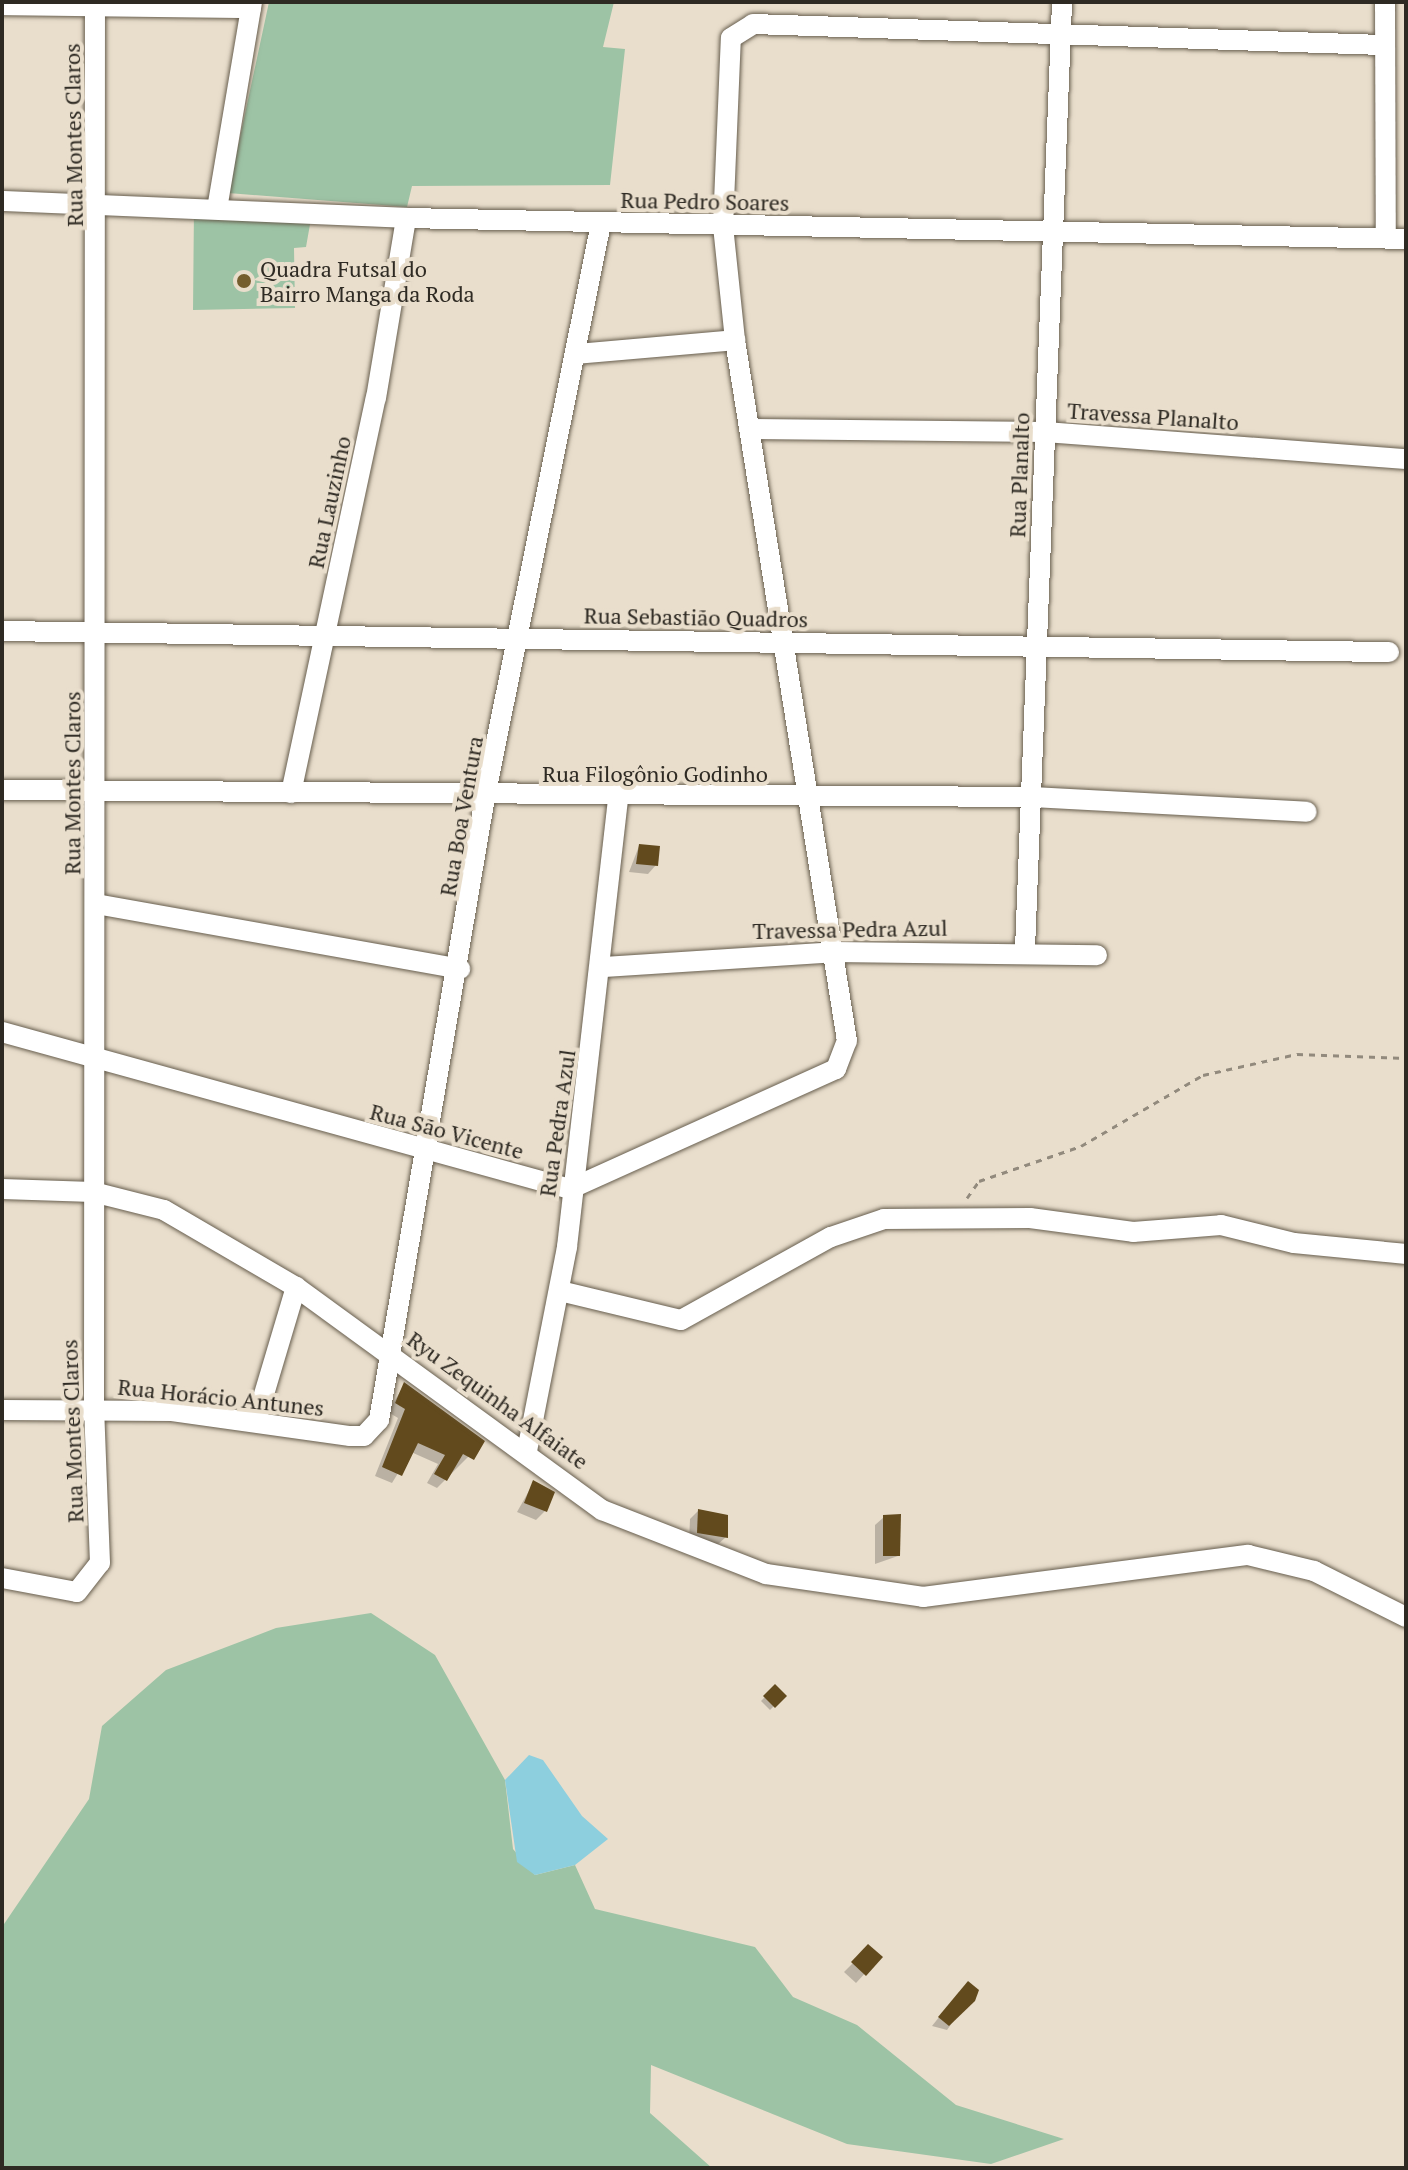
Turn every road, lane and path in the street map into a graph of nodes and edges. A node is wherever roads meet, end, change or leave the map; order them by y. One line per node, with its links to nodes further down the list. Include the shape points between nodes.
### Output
1 (1062, 2): 6 (street, Rua Planalto)
2 (1385, 2): 7 (street)
3 (2, 5): 5 (street)
4 (252, 5): 5 (street); 10 (street)
5 (95, 6): 9 (street, Rua Montes Claros)
6 (1061, 37): 7 (street); 13 (street, via 753,24 731,38); 14 (street, Rua Planalto)
7 (1382, 45): 15 (street)
8 (2, 201): 9 (street, Rua Pedro Soares)
9 (98, 205): 10 (street, Rua Pedro Soares); 22 (street, Rua Montes Claros)
10 (217, 209): 11 (street, Rua Pedro Soares)
11 (406, 218): 12 (street, Rua Pedro Soares); 23 (street, Rua Lauzinho)
12 (601, 223): 13 (street, Rua Pedro Soares); 17 (street, Rua Boa Ventura)
13 (723, 226): 14 (street, Rua Pedro Soares); 16 (street)
14 (1049, 234): 15 (street, Rua Pedro Soares); 19 (street, Rua Planalto)
15 (1396, 238)
16 (735, 340): 17 (street); 18 (street)
17 (576, 354): 24 (street, Rua Boa Ventura)
18 (753, 429): 19 (street, Travessa Planalto); 25 (street)
19 (1045, 432): 20 (street, Travessa Planalto); 26 (street, Rua Planalto)
20 (1406, 459)
21 (2, 631): 22 (street, Rua Sebastião Quadros)
22 (97, 632): 23 (street, Rua Sebastião Quadros); 29 (street, Rua Montes Claros)
23 (325, 636): 24 (street, Rua Sebastião Quadros); 30 (street, Rua Lauzinho)
24 (520, 639): 25 (street, Rua Sebastião Quadros); 31 (street, Rua Boa Ventura)
25 (785, 643): 26 (street, Rua Sebastião Quadros); 34 (street)
26 (1037, 647): 27 (street, Rua Sebastião Quadros); 32 (street, Rua Planalto)
27 (1389, 652)
28 (2, 790): 29 (street, Rua Filogônio Godinho)
29 (96, 793): 30 (street, Rua Filogônio Godinho); 36 (street, Rua Montes Claros)
30 (291, 793): 31 (street, Rua Filogônio Godinho)
31 (485, 797): 33 (street, Rua Filogônio Godinho); 41 (street, Rua Boa Ventura)
32 (1033, 797): 34 (street, Rua Filogônio Godinho); 35 (street, Rua Filogônio Godinho); 37 (street, Rua Planalto)
33 (618, 798): 34 (street, Rua Filogônio Godinho); 40 (street, Rua Pedra Azul)
34 (810, 799): 38 (street)
35 (1307, 812)
36 (96, 904): 41 (street); 43 (street, Rua Montes Claros)
37 (1025, 949): 38 (street, Travessa Pedra Azul); 39 (street, Travessa Pedra Azul)
38 (834, 952): 40 (street, Travessa Pedra Azul); 47 (street, via 847,1041 824,1076)
39 (1097, 955)
40 (604, 967): 47 (street, Rua Pedra Azul)
41 (460, 969): 45 (street, Rua Boa Ventura)
42 (2, 1032): 43 (street, Rua São Vicente)
43 (94, 1054): 45 (street, Rua São Vicente); 48 (street, Rua Montes Claros)
44 (1406, 1058): 49 (path, via 1297,1054 1203,1075 1081,1146 979,1181)
45 (427, 1152): 47 (street, Rua São Vicente); 53 (street, Rua Boa Ventura)
46 (2, 1189): 48 (street, Ryu Zequinha Alfaiate)
47 (570, 1189): 52 (street, Rua Pedra Azul)
48 (93, 1192): 51 (street, Ryu Zequinha Alfaiate, via 164,1210); 54 (street, Rua Montes Claros)
49 (963, 1217): 50 (street, via 1133,1232 1221,1225 1294,1243); 52 (street, via 884,1219 831,1237 681,1320)
50 (1406, 1254)
51 (296, 1287): 53 (street, Ryu Zequinha Alfaiate); 57 (street)
52 (560, 1291): 58 (street, Rua Pedra Azul)
53 (389, 1351): 56 (street, Rua Boa Ventura); 58 (street, Ryu Zequinha Alfaiate)
54 (94, 1407): 55 (street, Rua Horácio Antunes); 57 (street, Rua Horácio Antunes); 59 (street, Rua Montes Claros, via 100,1563 77,1592)
55 (2, 1410)
56 (379, 1420): 57 (street, Rua Horácio Antunes, via 364,1436)
57 (256, 1421)
58 (527, 1451): 60 (street, Ryu Zequinha Alfaiate, via 630,1526 766,1574 888,1597 985,1590 1248,1555 1314,1571)
59 (2, 1578)
60 (1406, 1617)

